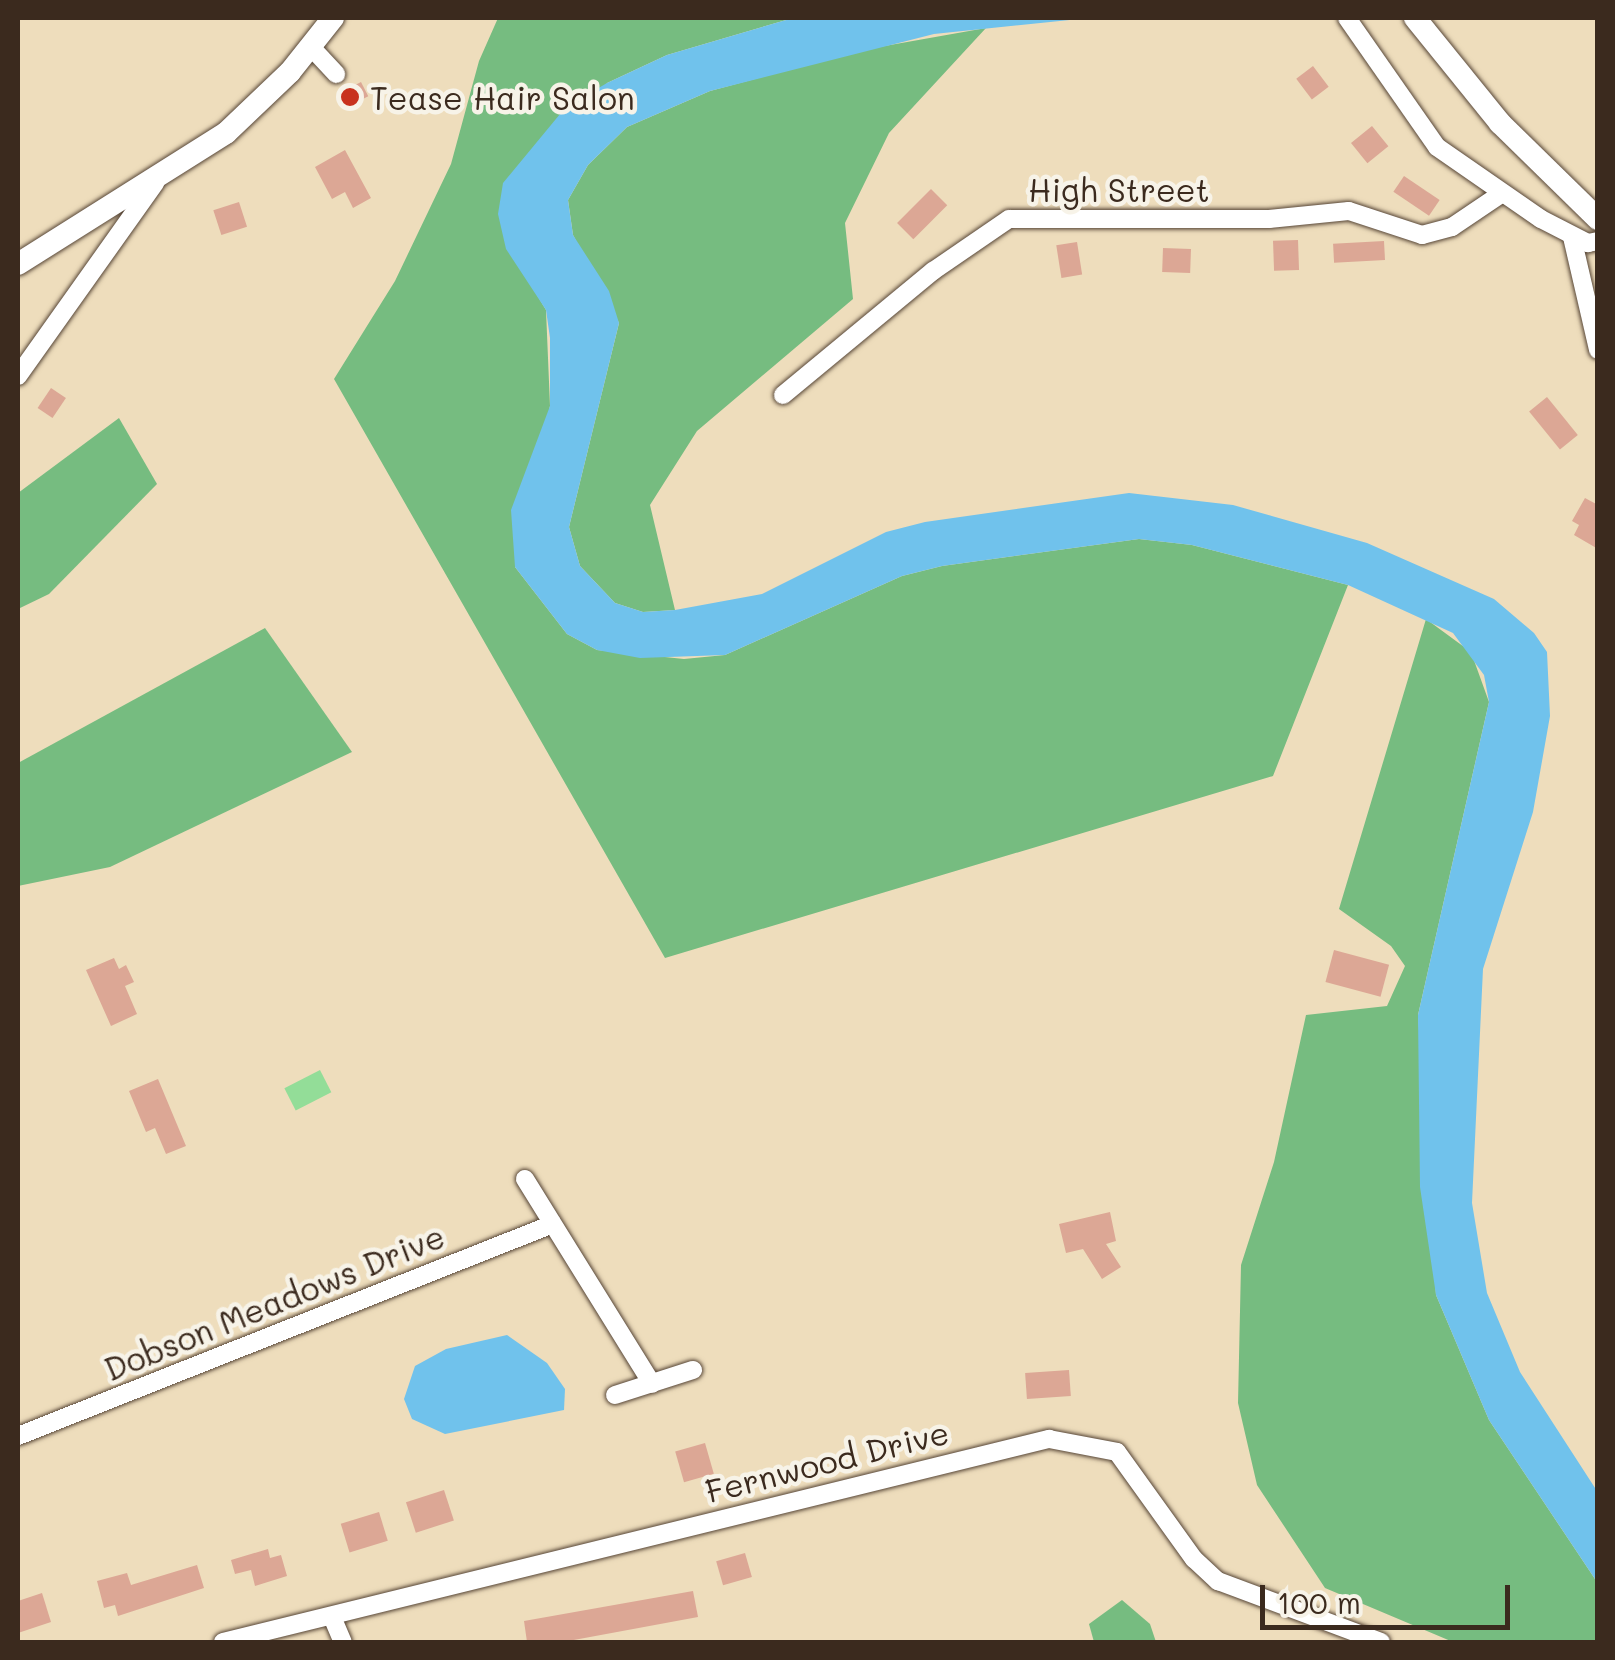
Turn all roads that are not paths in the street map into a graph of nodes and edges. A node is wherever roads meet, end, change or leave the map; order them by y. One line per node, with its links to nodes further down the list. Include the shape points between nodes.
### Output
1 (333, 18): 4 (main road)
2 (1347, 18): 7 (street, via 1424,134)
3 (1416, 18): 8 (main road, via 1500,123)
4 (311, 47): 5 (street); 6 (main road, via 240,121)
5 (336, 74)
6 (155, 183): 11 (main road); 13 (street)
7 (1500, 194): 9 (street); 14 (street, High Street, via 1452,228 1422,235 1349,212 1269,219 1009,219 933,271)
8 (1598, 219)
9 (1572, 237): 10 (street); 12 (street)
10 (1598, 241)
11 (18, 264)
12 (1598, 350)
13 (18, 376)
14 (783, 396)
15 (525, 1179): 16 (street)
16 (553, 1224): 18 (street); 20 (street, Dobson Meadows Drive)
17 (693, 1370): 18 (street)
18 (652, 1384): 19 (street)
19 (615, 1395)
20 (18, 1436)
21 (333, 1619): 22 (street, Fernwood Drive); 23 (street); 24 (street, Fernwood Drive, via 1026,1443 1072,1439 1118,1452 1194,1559 1218,1581)
22 (223, 1642)
23 (343, 1642)
24 (1381, 1642)

